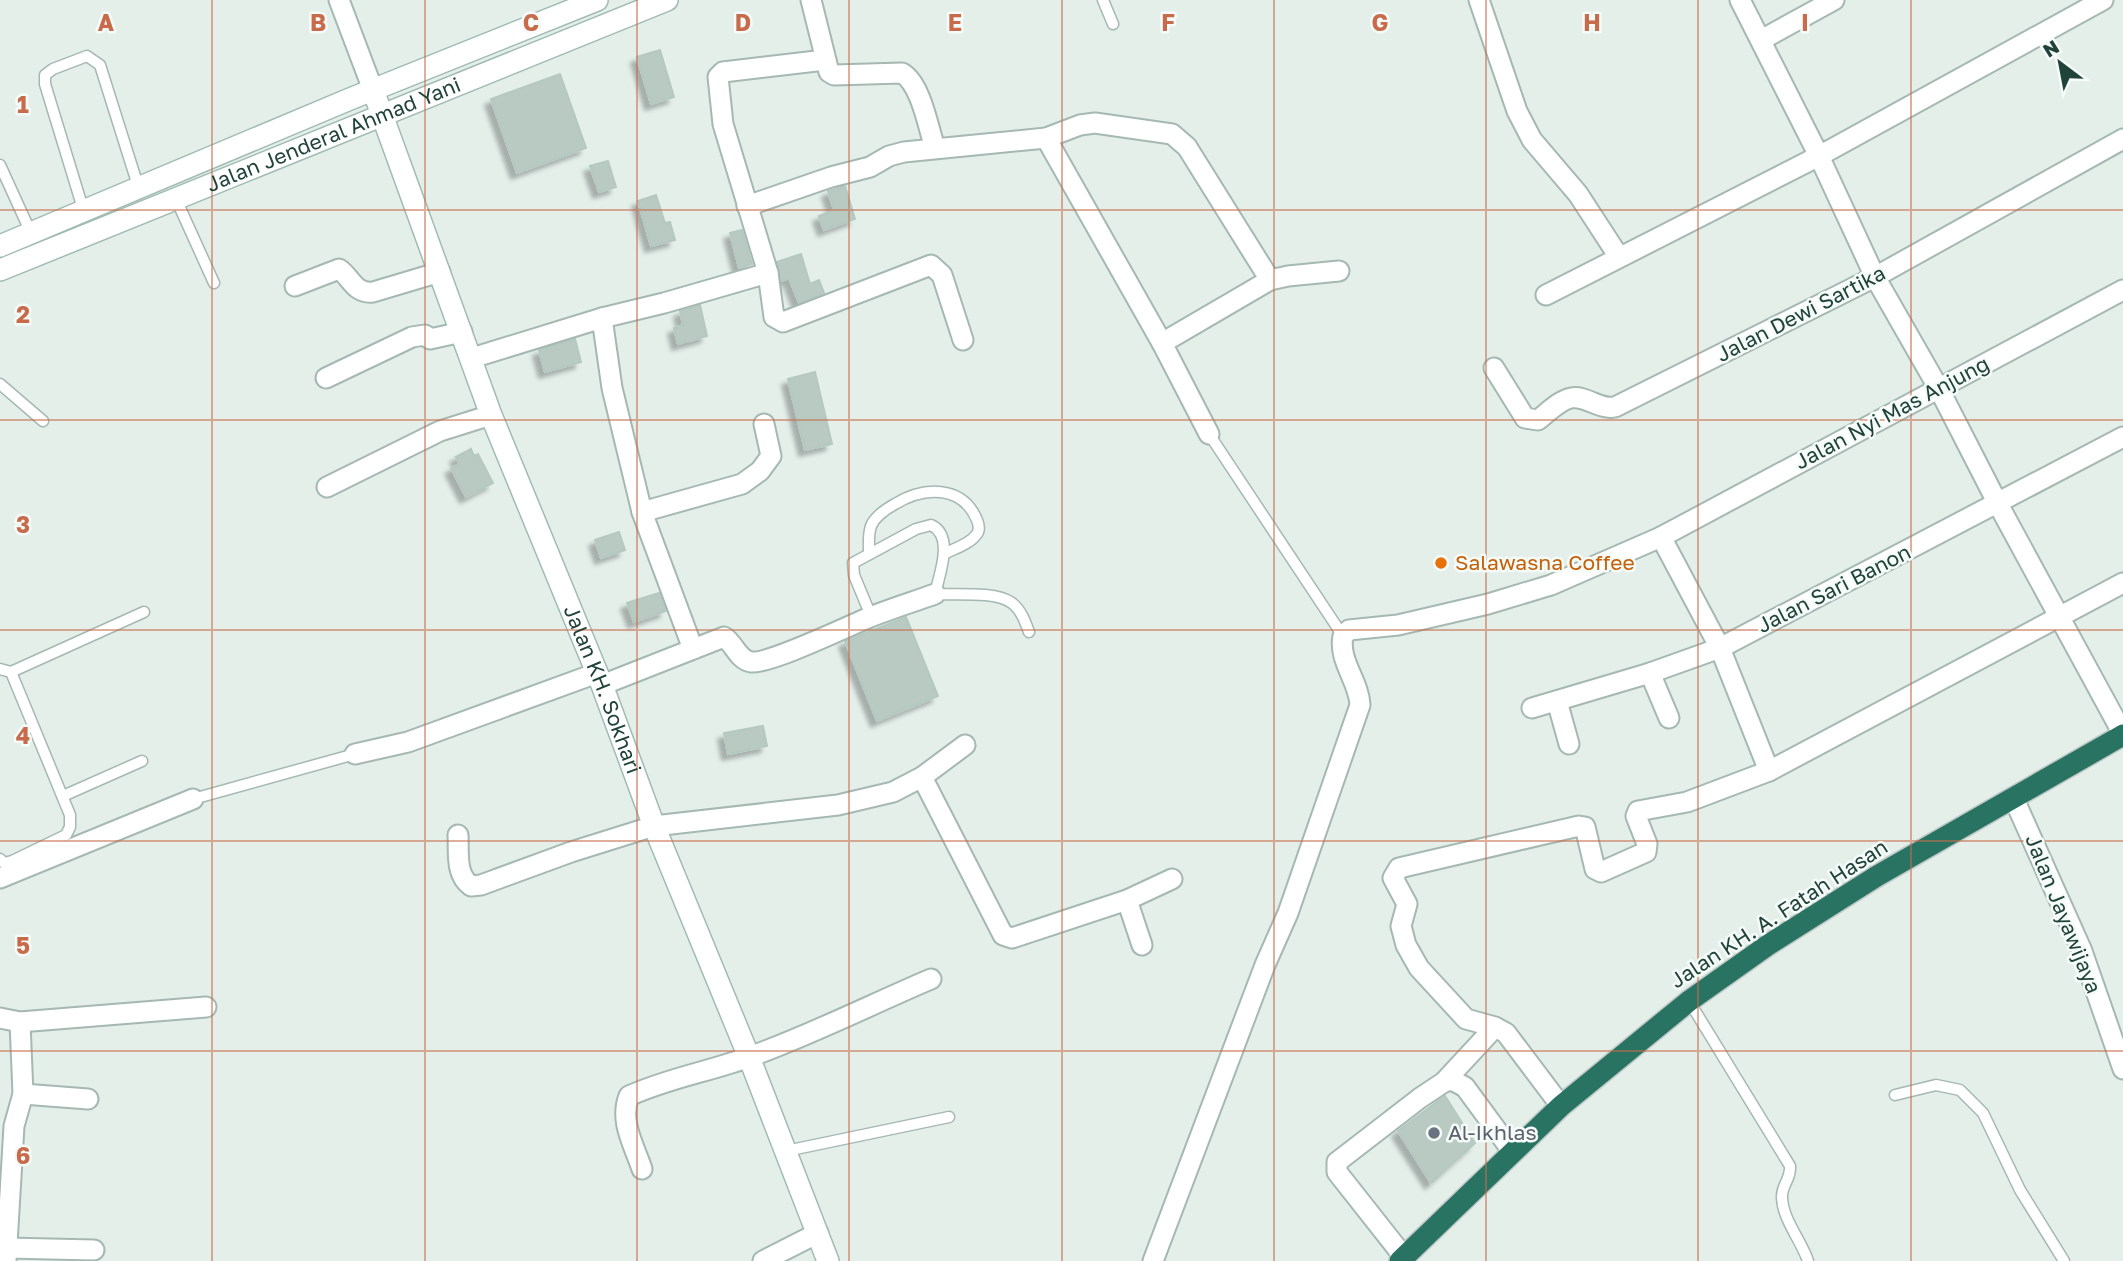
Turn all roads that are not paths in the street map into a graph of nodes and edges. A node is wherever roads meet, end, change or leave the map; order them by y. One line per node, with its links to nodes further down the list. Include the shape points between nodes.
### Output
1 (597, 0): 13 (main road, Jalan Jenderal Ahmad Yani)
2 (667, 0): 14 (main road, Jalan Jenderal Ahmad Yani)
3 (811, 0): 12 (street)
4 (1103, 0): 10 (lane)
5 (1479, 0): 26 (street, via 1517,111 1532,139 1578,194)
6 (1740, 0): 11 (street)
7 (1834, 0): 11 (street)
8 (2103, 0): 18 (street)
9 (341, 1): 13 (street)
10 (1113, 24)
11 (1761, 40): 18 (street)
12 (825, 60): 17 (street, via 834,75 908,76); 22 (street, via 723,72 718,77 723,124)
13 (373, 90): 14 (main road, Jalan KH. Sokhari); 20 (main road, Jalan Jenderal Ahmad Yani)
14 (382, 115): 21 (main road, Jalan Jenderal Ahmad Yani); 29 (main road, Jalan KH. Sokhari)
15 (1046, 138): 17 (street); 32 (street, via 1095,123 1177,137); 40 (street)
16 (2123, 139): 31 (street, Jalan Dewi Sartika)
17 (935, 148): 22 (street, via 889,156 870,167)
18 (1819, 156): 26 (street); 31 (street)
19 (0, 164): 24 (lane)
20 (139, 189): 23 (main road, Jalan Jenderal Ahmad Yani); 23 (lane, via 100,65 87,56 53,69 45,75 45,83)
21 (176, 199): 27 (main road, Jalan Jenderal Ahmad Yani); 33 (lane)
22 (747, 206): 30 (street)
23 (85, 212): 24 (main road, Jalan Jenderal Ahmad Yani)
24 (31, 234): 25 (main road, Jalan Jenderal Ahmad Yani)
25 (0, 246)
26 (1619, 257): 36 (street)
27 (0, 270)
28 (1339, 271): 32 (street)
29 (440, 272): 34 (street, via 366,293 339,269); 38 (main road, Jalan KH. Sokhari)
30 (768, 273): 37 (street); 39 (street, via 772,313 783,322 931,265 942,275)
31 (1875, 277): 42 (street, Jalan Dewi Sartika, via 1615,407 1602,408 1576,397 1538,420 1525,418); 45 (street)
32 (1270, 280): 40 (street)
33 (214, 283)
34 (295, 286)
35 (2123, 290): 45 (street, Jalan Nyi Mas Anjung)
36 (1546, 295)
37 (602, 318): 41 (street); 53 (street, via 612,388)
38 (462, 332): 41 (main road, Jalan KH. Sokhari); 43 (street, via 436,339 412,337)
39 (963, 340)
40 (1162, 343): 49 (street)
41 (472, 358): 46 (main road, Jalan KH. Sokhari)
42 (1494, 368)
43 (326, 378)
44 (0, 384): 47 (lane)
45 (1939, 389): 52 (street); 54 (street, Jalan Nyi Mas Anjung)
46 (491, 415): 51 (street, via 440,431); 68 (main road, Jalan KH. Sokhari)
47 (43, 421)
48 (764, 424): 53 (street, via 771,456 761,471 742,485)
49 (1209, 434): 63 (lane)
50 (2123, 437): 52 (street, Jalan Sari Banon)
51 (327, 487)
52 (1998, 504): 61 (street); 65 (street, Jalan Sari Banon)
53 (642, 512): 64 (street)
54 (1661, 537): 63 (street, Jalan Nyi Mas Anjung, via 1551,585 1398,625 1349,630); 65 (street)
55 (869, 552): 56 (lane, via 931,525 941,533); 56 (lane, via 872,523 901,501 927,491 961,500 979,526 977,535); 60 (lane, via 853,564)
56 (944, 554): 58 (lane)
57 (2123, 583): 61 (street)
58 (935, 594): 60 (street); 62 (lane, via 1011,602)
59 (144, 612): 66 (lane)
60 (871, 616): 64 (street, via 769,659 750,662 724,637)
61 (2059, 617): 72 (street); 77 (street)
62 (1029, 632)
63 (1343, 636): 113 (street, via 1342,654 1360,705 1301,878)
64 (693, 649): 68 (street)
65 (1720, 649): 67 (street, Jalan Sari Banon); 77 (street)
66 (5, 670): 79 (lane)
67 (1650, 673): 69 (street, Jalan Sari Banon); 71 (street)
68 (599, 679): 75 (street, via 408,742); 82 (main road, Jalan KH. Sokhari)
69 (1557, 701): 70 (street, Jalan Sari Banon); 73 (street)
70 (1532, 708)
71 (1669, 718)
72 (2123, 735): 81 (highway, Jalan KH. A. Fatah Hasan)
73 (1569, 744)
74 (965, 745): 78 (street)
75 (355, 754): 80 (lane)
76 (142, 761): 79 (lane)
77 (1769, 771): 94 (street, via 1687,802 1638,811 1646,852 1601,872 1595,869 1585,827 1579,826 1399,867 1394,878 1407,904 1401,926 1419,968 1466,1019)
78 (922, 777): 82 (street, via 893,792 838,804); 87 (street, via 1003,935 1012,938)
79 (63, 796): 84 (lane, via 70,815 65,835 12,861)
80 (193, 799): 85 (street)
81 (2014, 799): 90 (highway, Jalan KH. A. Fatah Hasan, via 1877,876); 95 (street, Jalan Jayawijaya)
82 (654, 825): 83 (street, via 471,886 460,870); 96 (main road, Jalan KH. Sokhari)
83 (458, 835)
84 (0, 859)
85 (0, 878)
86 (1172, 879): 87 (street)
87 (1127, 900): 88 (street)
88 (1142, 946)
89 (931, 979): 96 (street)
90 (1689, 1001): 102 (highway, Jalan KH. A. Fatah Hasan); 114 (lane, via 1790,1166 1782,1199)
91 (206, 1007): 93 (street)
92 (0, 1018): 93 (street)
93 (20, 1022): 99 (street)
94 (1494, 1027): 98 (street); 102 (street, via 1506,1033)
95 (2117, 1035): 97 (street, Jalan Jayawijaya)
96 (749, 1057): 104 (main road, Jalan KH. Sokhari); 106 (street, via 629,1096 625,1120)
97 (2123, 1069)
98 (1444, 1082): 105 (street, via 1458,1081 1465,1087); 110 (street, via 1335,1166)
99 (23, 1094): 101 (street); 109 (street, via 14,1126)
100 (1895, 1095): 115 (lane, via 1936,1085 1960,1090 1983,1113 2020,1190)
101 (88, 1099)
102 (1560, 1106): 105 (highway, Jalan KH. A. Fatah Hasan)
103 (949, 1117): 104 (lane)
104 (786, 1151): 107 (main road, Jalan KH. Sokhari)
105 (1512, 1151): 110 (highway, Jalan KH. A. Fatah Hasan)
106 (642, 1169)
107 (818, 1233): 111 (street); 112 (main road, Jalan KH. Sokhari)
108 (94, 1250): 109 (street)
109 (6, 1254)
110 (1402, 1259)
111 (763, 1261)
112 (828, 1261)
113 (1153, 1261)
114 (1808, 1261)
115 (2064, 1261)

